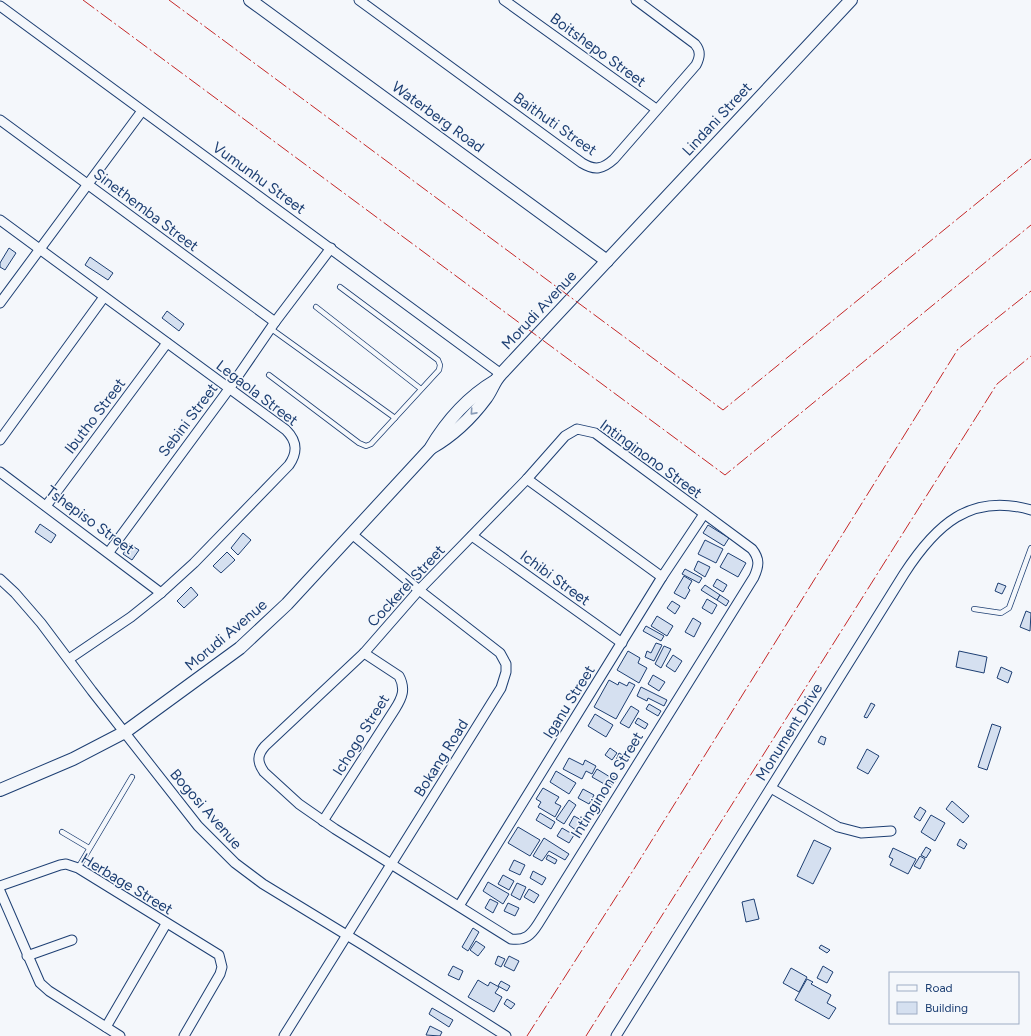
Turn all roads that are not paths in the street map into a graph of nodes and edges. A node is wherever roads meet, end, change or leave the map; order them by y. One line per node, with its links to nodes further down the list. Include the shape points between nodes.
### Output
1 (250, 0): 14 (street, Waterberg Road)
2 (360, 0): 7 (street, Baithuti Street, via 593,169 603,168 614,159)
3 (504, 0): 7 (street, Boitshepo Street)
4 (636, 0): 7 (street, Baithuti Street, via 699,49 696,65)
5 (851, 0): 14 (street, Lindani Street)
6 (0, 6): 8 (street, Vumunhu Street)
7 (656, 109)
8 (142, 111): 10 (street); 12 (street, Vumunhu Street)
9 (0, 120): 10 (street, Sinethemba Street)
10 (88, 184): 13 (street); 19 (street, Sinethemba Street)
11 (0, 220): 13 (street, Legaola Street)
12 (331, 248): 19 (street, Sebini Street); 22 (street, Vumunhu Street)
13 (40, 250): 16 (street, Legaola Street); 17 (street)
14 (607, 261): 22 (street, Morudi Avenue)
15 (340, 287): 24 (lane, via 438,360 438,370)
16 (104, 297): 20 (street, Legaola Street); 27 (street)
17 (0, 303)
18 (316, 308): 24 (lane)
19 (272, 325): 23 (street, Sebini Street); 25 (lane)
20 (167, 343): 23 (street, Legaola Street); 30 (street, Ibutho Street)
21 (269, 375): 25 (lane, via 359,444 371,444)
22 (498, 377): 33 (street, Morudi Avenue, via 467,420 445,440 430,449)
23 (229, 389): 36 (street, Sebini Street); 40 (street, Legaola Street, via 291,435 296,447 295,454 289,465 194,563)
24 (421, 389): 25 (lane)
25 (395, 418)
26 (577, 429): 29 (street, Cockerel Street, via 565,436); 32 (street, Intinginono Street, via 595,433)
27 (0, 440)
28 (0, 472): 30 (street, Tshepiso Street)
29 (527, 479): 34 (street, Cockerel Street); 37 (street)
30 (46, 506): 36 (street, Tshepiso Street)
31 (1031, 510): 48 (street, Monument Drive, via 1004,505 973,509 939,529 907,569)
32 (704, 514): 37 (street, Iganu Street); 58 (street, Intinginono Street, via 752,549 758,559 757,570 538,924 523,939 511,939)
33 (352, 534): 39 (street, Bokang Road); 45 (street, Morudi Avenue, via 287,604 240,648)
34 (472, 536): 39 (street, Cockerel Street); 42 (street, Ichibi Street)
35 (1031, 548): 41 (lane, via 1009,608 1001,613)
36 (109, 552): 40 (street, Tshepiso Street)
37 (662, 577): 42 (street, Iganu Street)
38 (0, 579): 44 (street, Bogosi Avenue, via 29,608)
39 (419, 590): 43 (street, Cockerel Street); 54 (street, Bokang Road, via 500,654 506,664 506,672 501,688)
40 (161, 592): 44 (street, Legaola Street, via 131,617)
41 (974, 609)
42 (622, 643): 58 (street, Iganu Street)
43 (364, 653): 46 (street, Cockerel Street, via 265,746 258,756); 50 (street, Ichogo Street, via 399,676 403,694)
44 (68, 660): 45 (street, Bogosi Avenue)
45 (125, 732): 49 (street, Morudi Avenue, via 73,759); 60 (street, Bogosi Avenue, via 198,826 222,851 263,884)
46 (258, 762): 50 (street, Intinginono Street, via 264,772 299,804)
47 (132, 777): 53 (lane)
48 (771, 788): 51 (street, via 838,827 862,833); 68 (street, Monument Drive)
49 (0, 790)
50 (323, 821): 54 (street, Intinginono Street)
51 (891, 831)
52 (62, 832): 53 (lane)
53 (90, 848): 55 (lane)
54 (392, 864): 58 (street, Intinginono Street); 60 (street, Bokang Road)
55 (78, 868): 56 (street, Herbage Street, via 60,865); 59 (street, Herbage Street)
56 (0, 886)
57 (0, 891): 62 (street)
58 (459, 906)
59 (166, 924): 63 (street); 65 (street, Herbage Street, via 212,950 220,958 222,966 220,974)
60 (347, 935): 66 (street, Bokang Road); 67 (street, Bogosi Avenue)
61 (72, 940): 62 (street)
62 (27, 956): 63 (street, via 44,988)
63 (106, 1027): 64 (street)
64 (120, 1036)
65 (184, 1036)
66 (284, 1036)
67 (506, 1036)
68 (616, 1036)

